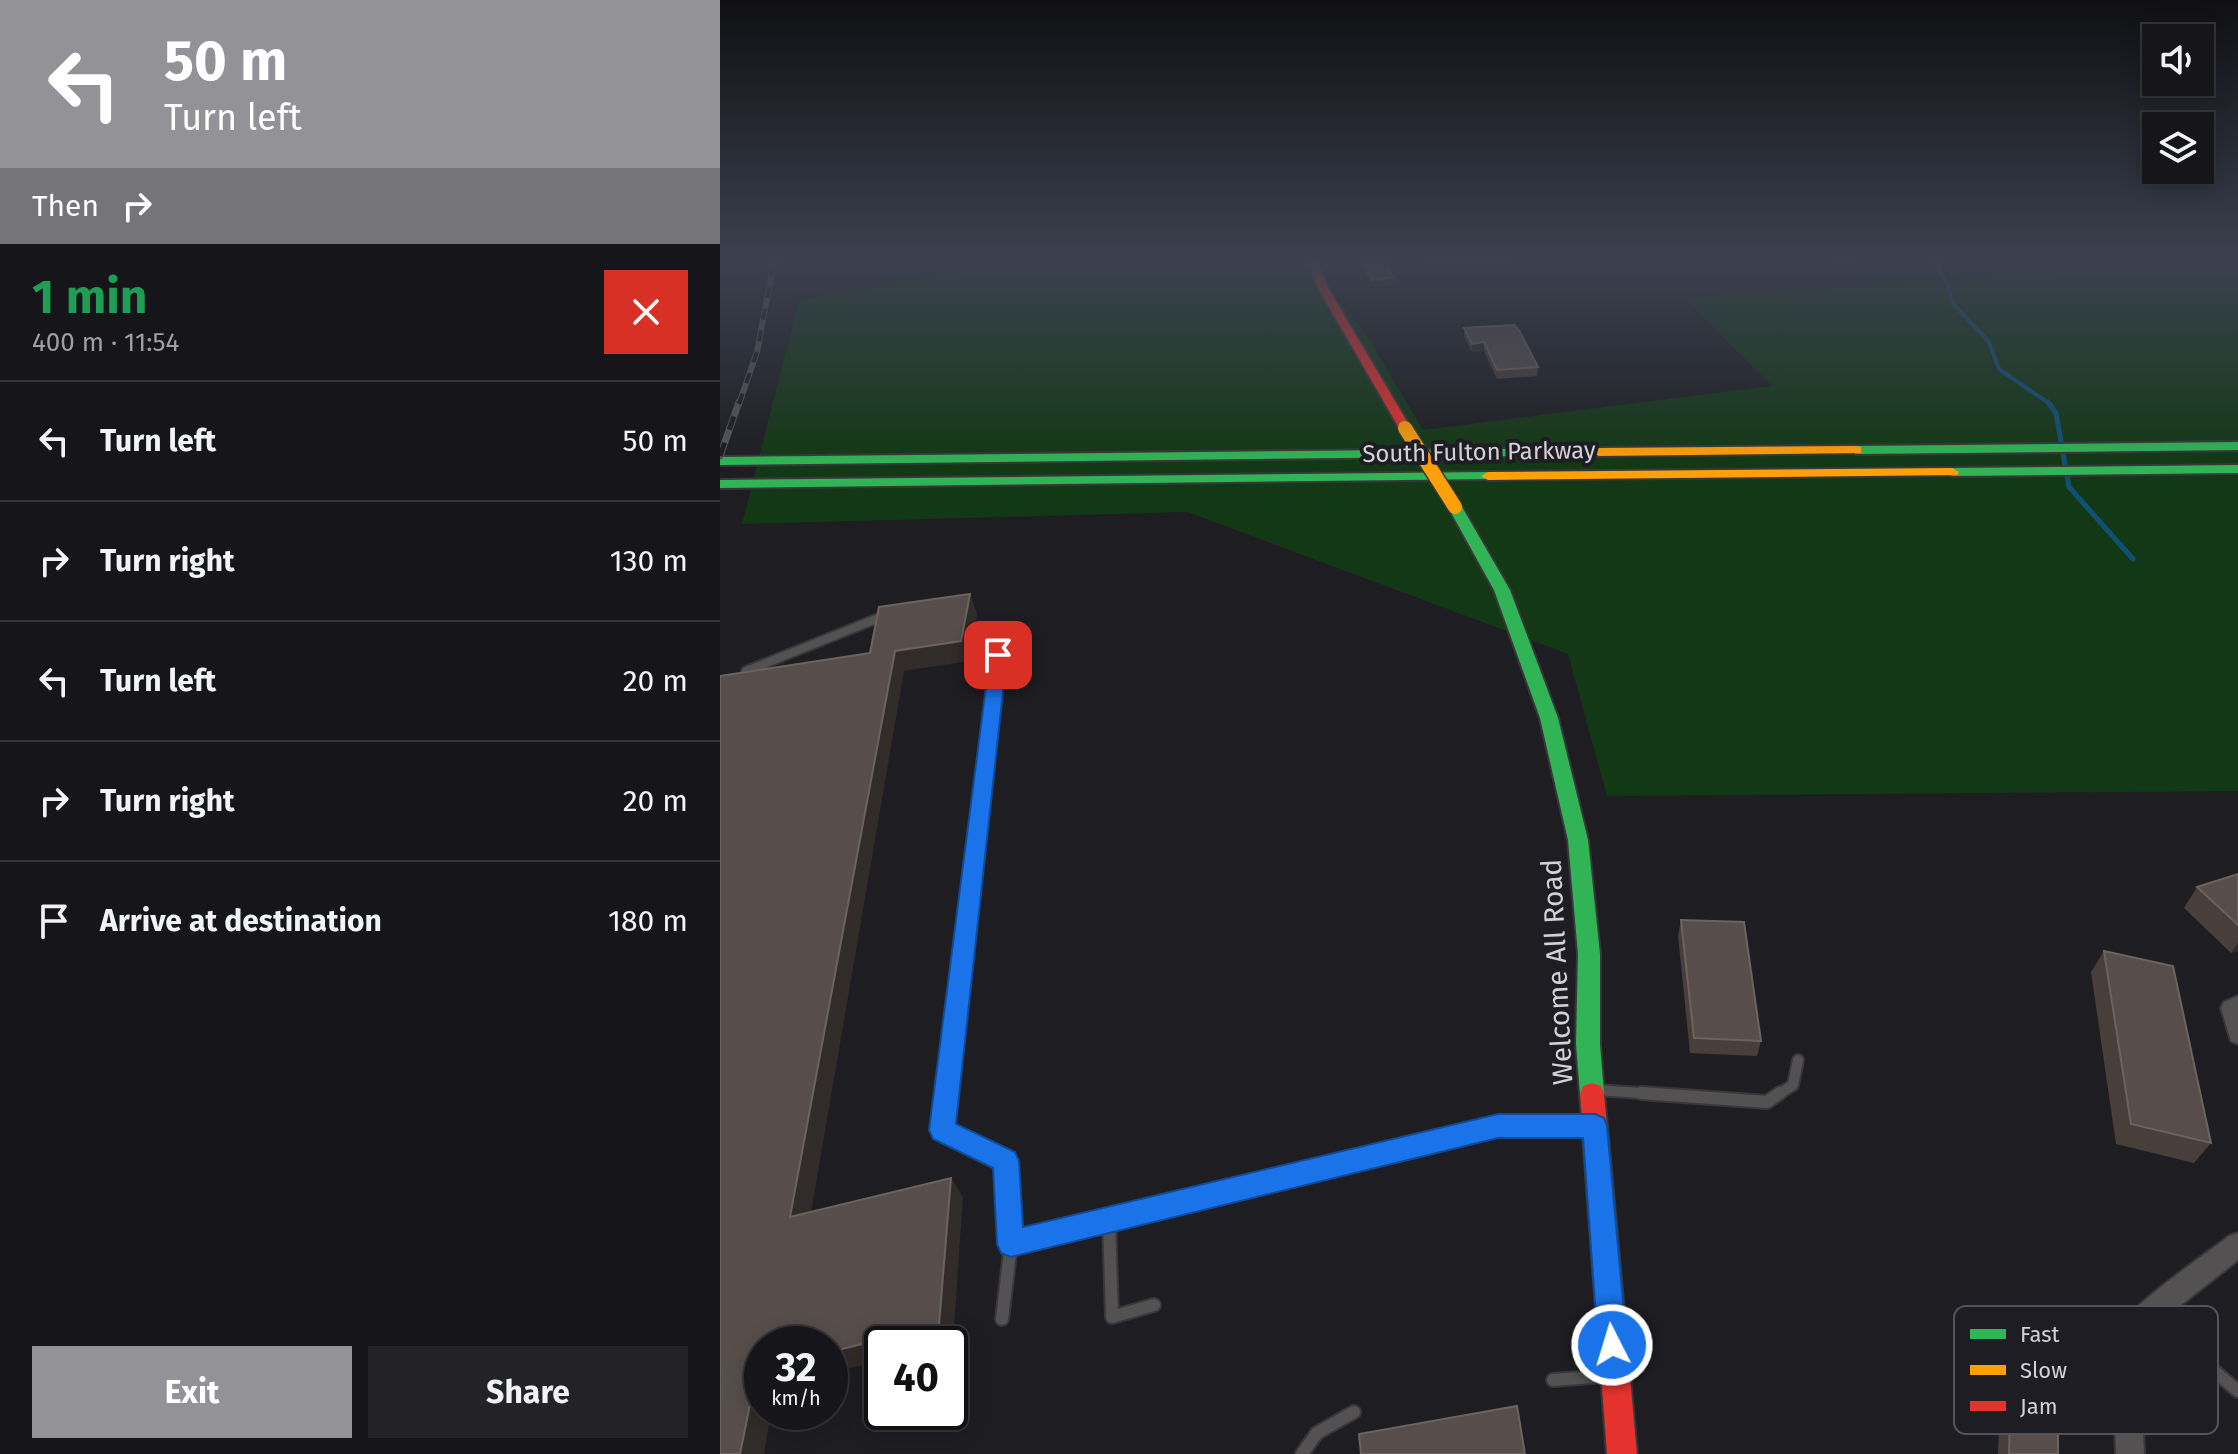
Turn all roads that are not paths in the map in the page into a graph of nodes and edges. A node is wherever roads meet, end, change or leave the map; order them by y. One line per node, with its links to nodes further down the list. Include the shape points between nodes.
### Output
1 (1346, 328): 12 (main road, Welcome All Road, bridge, via 1502,590 1549,718 1578,840 1589,954)
2 (2238, 446): 3 (main road, South Fulton Parkway)
3 (720, 461)
4 (2238, 469): 5 (main road, South Fulton Parkway)
5 (720, 484)
6 (887, 615): 8 (lane)
7 (998, 655): 15 (lane, via 942,1130 1006,1161)
8 (746, 671)
9 (2238, 1005): 10 (street, via 2231,1008)
10 (2238, 1035)
11 (1798, 1060): 12 (lane, via 1793,1085 1767,1102)
12 (1592, 1090): 13 (main road, Welcome All Road)
13 (1595, 1126): 14 (lane, via 1498,1126); 21 (main road, Welcome All Road)
14 (1109, 1220): 15 (lane); 17 (lane, via 1112,1317)
15 (1011, 1244): 19 (lane)
16 (2238, 1245): 18 (street)
17 (1154, 1305)
18 (2159, 1306)
19 (1002, 1319)
20 (2218, 1374): 23 (lane)
21 (1615, 1376): 22 (lane); 27 (main road, Welcome All Road)
22 (1553, 1380)
23 (2238, 1391)
24 (1354, 1412): 26 (lane, via 1317,1433)
25 (2129, 1434): 28 (street)
26 (1302, 1454)
27 (1622, 1454)
28 (2130, 1454)

